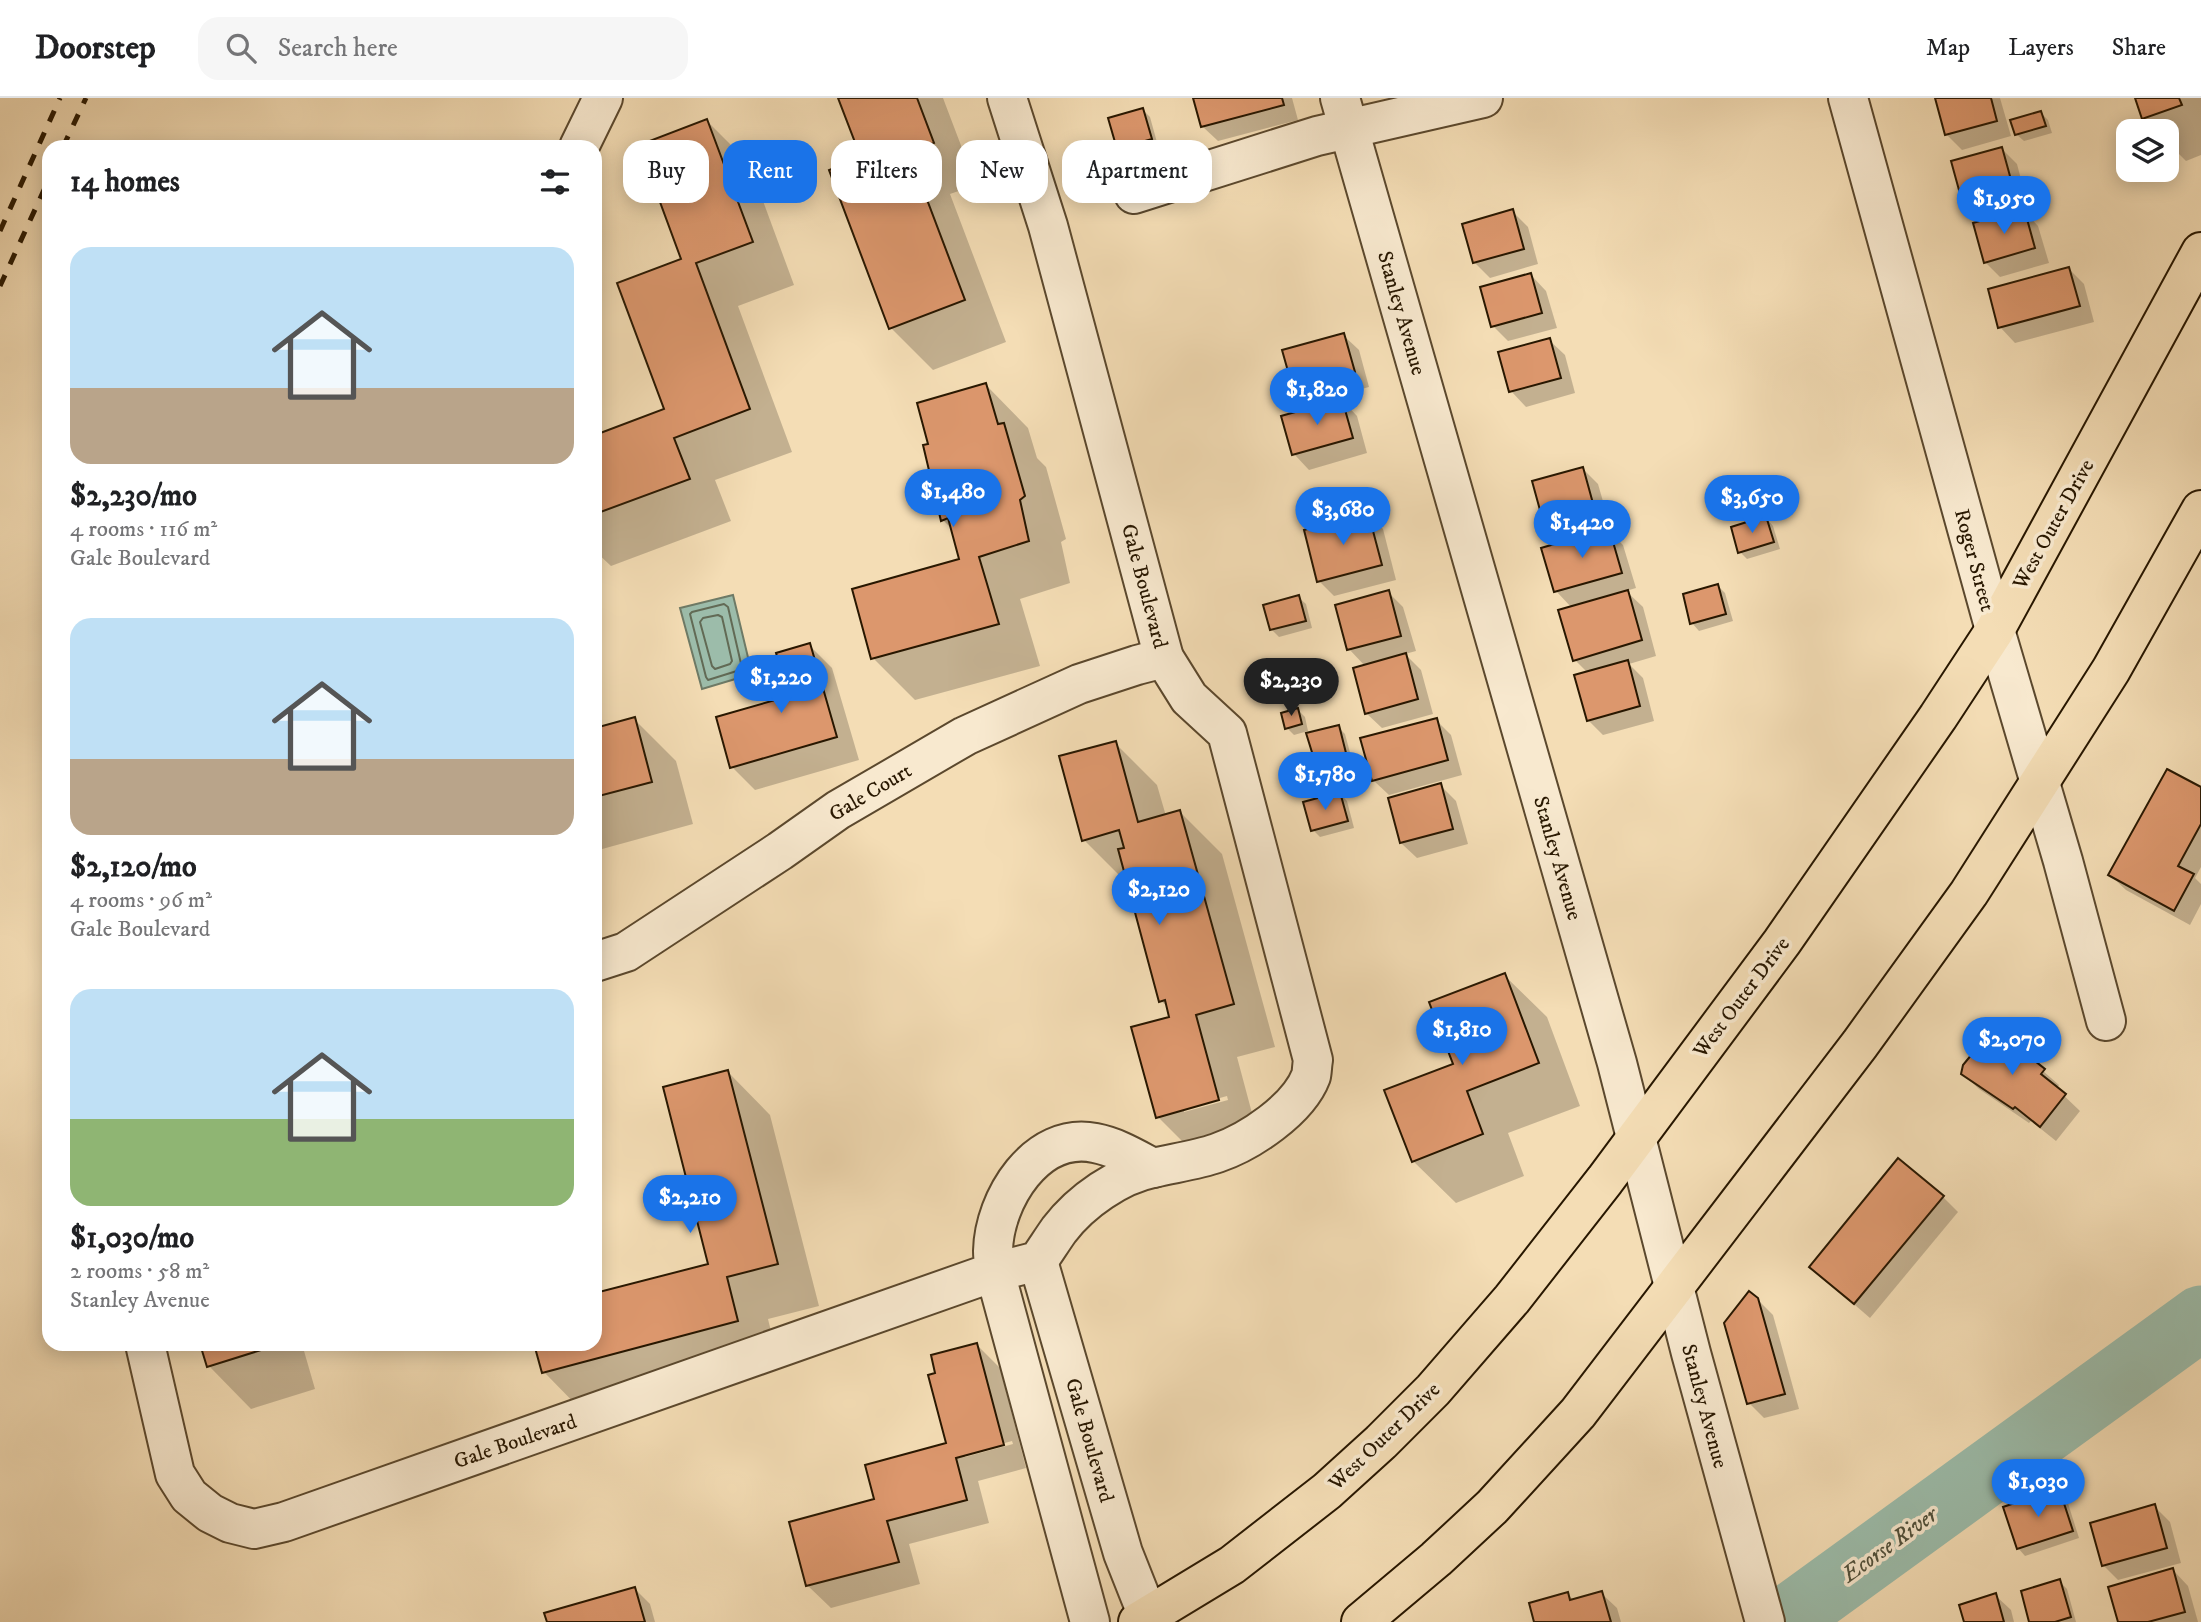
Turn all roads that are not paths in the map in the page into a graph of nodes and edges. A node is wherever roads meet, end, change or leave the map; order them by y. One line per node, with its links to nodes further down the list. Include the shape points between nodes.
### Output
1 (603, 98): 6 (street)
2 (1007, 98): 11 (street, Gale Boulevard, via 1048,226)
3 (1483, 98): 5 (street)
4 (1848, 98): 10 (street, Roger Street)
5 (1345, 113): 7 (street, via 1317,136); 15 (street, Stanley Avenue)
6 (582, 140)
7 (1212, 169)
8 (2201, 252): 10 (main road, West Outer Drive)
9 (2201, 510): 12 (main road, via 2111,670)
10 (1995, 630): 12 (street, Roger Street); 15 (main road, West Outer Drive, via 1782,942)
11 (1164, 658): 13 (street, Gale Court, via 1079,684 965,736 838,810 626,952); 16 (street, Gale Boulevard, via 1189,698 1227,733 1313,1060 1311,1076 1300,1095 1254,1135 1217,1153)
12 (2039, 783): 14 (street, Roger Street); 19 (main road, via 1962,904)
13 (602, 960)
14 (2106, 1021)
15 (1635, 1136): 19 (street, Stanley Avenue); 22 (main road, West Outer Drive, via 1512,1298 1381,1442 1328,1491 1232,1565)
16 (1153, 1168): 17 (street, Gale Boulevard, via 1135,1171 1082,1207); 18 (street, via 1120,1150 1092,1142 1051,1148 1030,1164 1011,1189 993,1249)
17 (1038, 1261): 18 (street, Gale Boulevard); 22 (street, Gale Boulevard)
18 (995, 1272): 20 (street, Gale Boulevard, via 254,1529 210,1513 189,1496 175,1474); 23 (street)
19 (1675, 1287): 21 (street, Stanley Avenue); 24 (main road, via 1578,1413 1492,1507)
20 (147, 1351)
21 (1763, 1615)
22 (1143, 1619)
23 (1090, 1622)
24 (1361, 1622)

